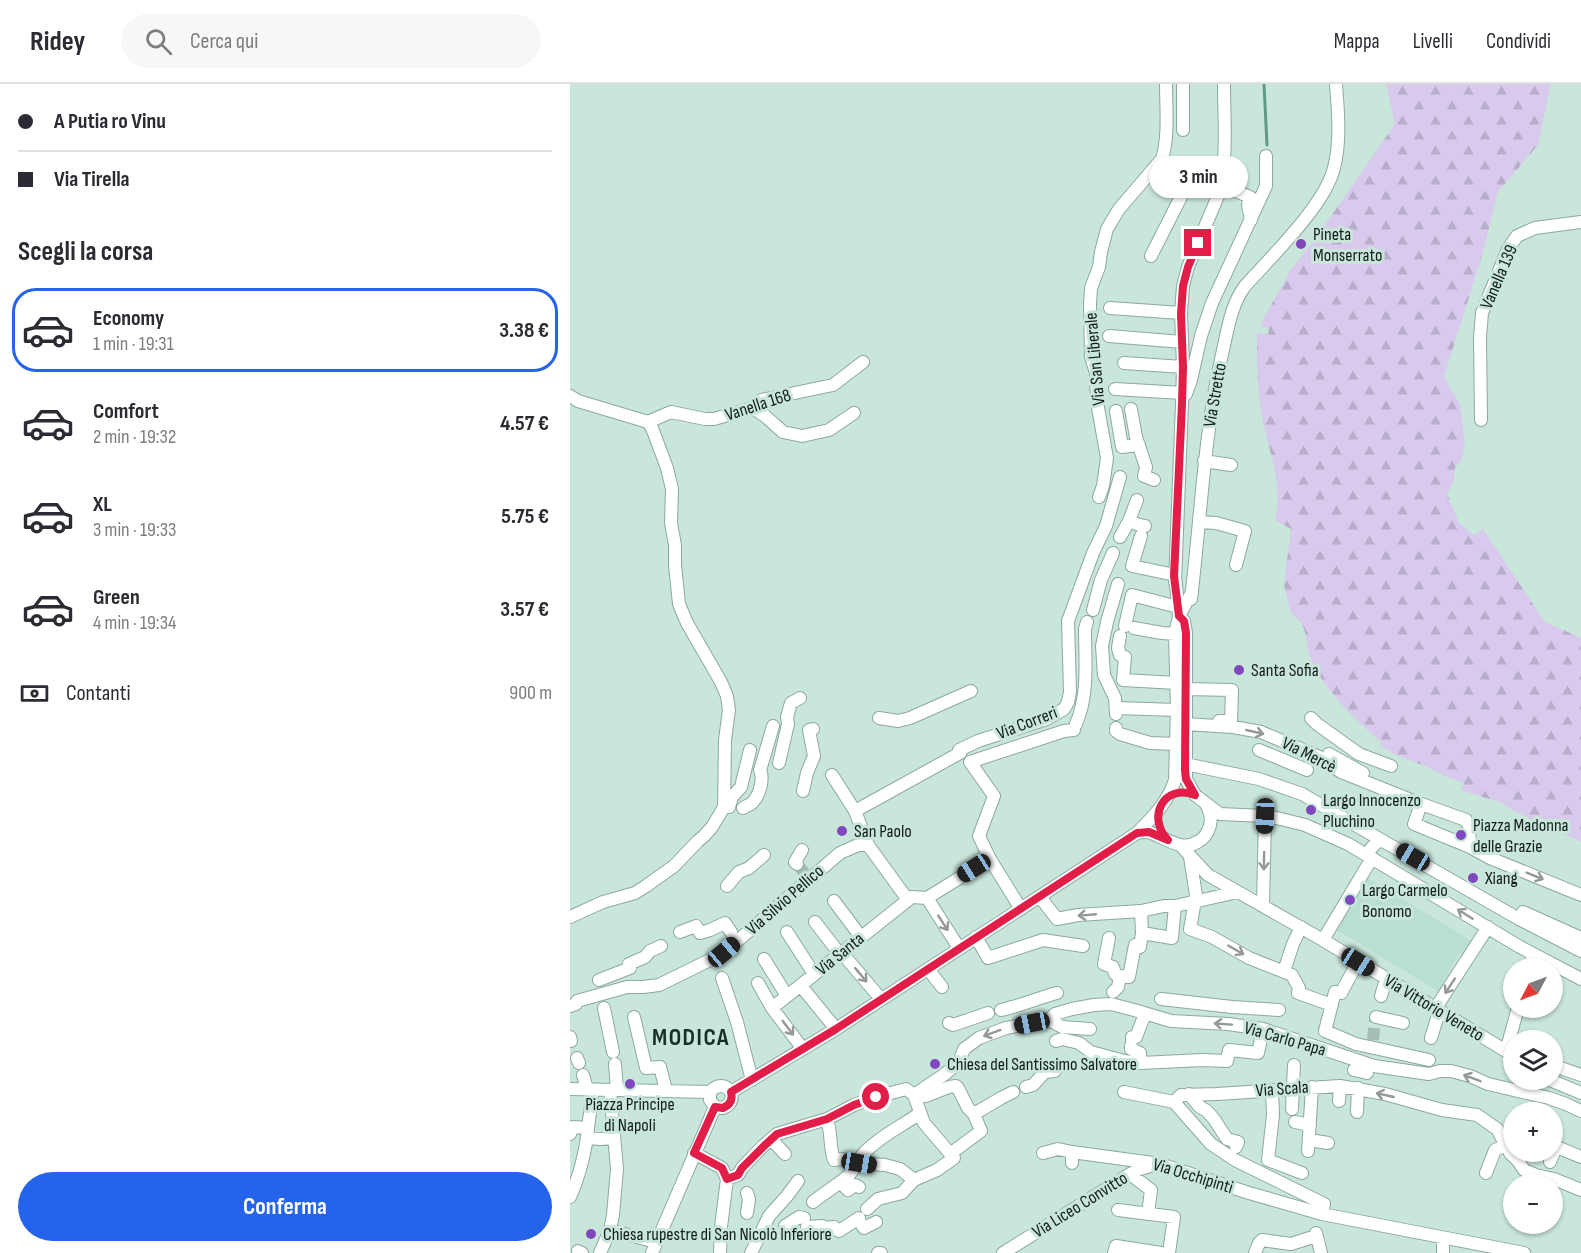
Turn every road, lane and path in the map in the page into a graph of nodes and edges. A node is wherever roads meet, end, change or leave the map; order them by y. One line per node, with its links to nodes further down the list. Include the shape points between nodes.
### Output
1 (1166, 84): 33 (street, Via San Liberale, via 1162,159 1107,229 1091,288 1091,357 1107,458)
2 (1183, 84): 5 (street)
3 (1224, 84): 8 (street)
4 (1336, 84): 29 (street, Via Stretto, via 1338,148 1334,168 1326,189 1297,228 1237,296 1218,371)
5 (1183, 130)
6 (1266, 156): 9 (street, via 1266,186)
7 (1189, 182): 11 (street)
8 (1221, 185): 9 (street, via 1250,197); 13 (street, via 1188,267)
9 (1251, 220): 21 (street, via 1212,303)
10 (1581, 222): 26 (street, Vanella 139, via 1535,228 1517,236 1508,249 1482,314)
11 (1151, 256)
12 (1110, 308): 13 (street)
13 (1181, 314): 15 (street)
14 (1109, 336): 15 (street)
15 (1182, 342): 18 (street)
16 (862, 362): 22 (street, Vanella 168, via 833,385 761,400)
17 (1124, 363): 18 (street)
18 (1183, 367): 21 (street)
19 (1115, 389): 21 (street)
20 (570, 396): 27 (street)
21 (1183, 398): 40 (street)
22 (753, 408): 25 (street, via 783,432 802,436 829,430); 27 (street, Vanella 168, via 714,419 671,412)
23 (1131, 410): 28 (street)
24 (1116, 411): 28 (street, via 1122,447)
25 (854, 412)
26 (1481, 420)
27 (648, 422): 75 (street, via 672,489 670,523 679,604 727,696)
28 (1139, 445): 32 (street, via 1146,467 1144,476)
29 (1204, 461): 30 (street); 36 (street, Via Stretto)
30 (1231, 465)
31 (1120, 477): 43 (street, Via Correri, via 1107,526)
32 (1154, 480)
33 (1099, 497)
34 (1137, 500): 35 (street)
35 (1129, 521): 37 (street); 40 (street, via 1143,531 1132,566)
36 (1199, 522): 39 (street, via 1245,531); 42 (street, Via Stretto)
37 (1120, 537)
38 (1113, 553): 44 (street)
39 (1236, 565)
40 (1174, 576): 45 (street)
41 (1118, 584): 53 (street, via 1102,646 1104,675 1115,698 1116,711)
42 (1192, 592): 45 (street); 48 (street, Via Stretto)
43 (1078, 593): 49 (street, via 1074,592 1062,623); 77 (street, Via Correri, via 1068,621 1070,692 1064,710 959,750 960,753)
44 (1093, 610)
45 (1176, 611): 47 (street, via 1132,596); 48 (street)
46 (1087, 622): 86 (street, via 1084,697 1075,727 970,762 994,796 979,836)
47 (1126, 630): 48 (street); 50 (street, via 1118,648 1125,657 1123,680)
48 (1181, 634): 50 (street)
49 (1063, 642)
50 (1177, 684): 53 (street); 56 (street); 56 (street, via 1232,690 1231,721 1204,720)
51 (971, 691): 54 (street, via 910,718)
52 (800, 698): 64 (street, via 791,703)
53 (1172, 710): 60 (street)
54 (879, 718)
55 (1311, 718): 66 (street, via 1359,754)
56 (1191, 724): 65 (street); 73 (street, Via Mercè, one-way to 73, via 1261,732 1322,759 1341,772)
57 (773, 726): 76 (street, via 760,769 763,776 758,793)
58 (813, 729): 70 (street, via 809,730 814,756)
59 (1116, 729): 60 (street, via 1120,734 1150,743)
60 (1171, 744): 72 (street, via 1175,780)
61 (750, 750): 75 (street, via 741,787 729,807)
62 (1259, 750): 67 (street)
63 (1325, 752): 69 (street)
64 (779, 763)
65 (1185, 764): 71 (street, via 1186,779); 81 (street, via 1258,774 1302,794)
66 (1390, 766)
67 (1307, 770)
68 (832, 775): 77 (street)
69 (1375, 779)
70 (803, 791)
71 (1195, 795): 72 (street, via 1177,793); 74 (street)
72 (1164, 802): 79 (street); 80 (street, via 1157,820)
73 (1418, 803): 84 (street, Via Mercè, via 1466,820); 84 (street, via 1414,824)
74 (1206, 804): 78 (street, via 1220,814); 83 (street, via 1211,816 1209,830 1195,844)
75 (724, 807): 106 (street, via 704,836 674,866 646,886)
76 (744, 808)
77 (855, 811): 82 (street)
78 (1265, 816): 89 (street, via 1305,825); 102 (street, one-way to 102)
79 (1137, 833): 80 (street, via 1149,832); 96 (street)
80 (1168, 840): 83 (street)
81 (1383, 841): 89 (street, via 1377,842); 91 (street)
82 (868, 845): 97 (street); 114 (street, Via Silvio Pellico, via 840,853)
83 (1181, 846): 88 (street, Via Vittorio Veneto)
84 (1470, 847): 94 (street, one-way to 94)
85 (802, 850): 90 (street)
86 (988, 854): 98 (street); 103 (street)
87 (764, 855): 92 (street, via 739,872)
88 (1190, 856): 93 (street, Via Vittorio Veneto, via 1208,875); 100 (street)
89 (1369, 856): 95 (street); 119 (street)
90 (797, 864)
91 (1448, 877): 95 (street); 105 (street)
92 (727, 886)
93 (1238, 892): 100 (street); 102 (street, Via Vittorio Veneto)
94 (1581, 895)
95 (1436, 896): 110 (street, one-way to 95)
96 (1040, 897): 103 (street); 104 (street, one-way to 96, via 1057,919)
97 (910, 898): 98 (street); 115 (street, Via Santa)
98 (927, 898): 122 (street, one-way to 122)
99 (834, 901): 115 (street)
100 (1195, 901): 101 (street); 130 (street, one-way to 130, via 1190,929)
101 (1175, 906): 104 (street); 113 (street, via 1172,938)
102 (1263, 906): 109 (street, Via Vittorio Veneto)
103 (1021, 909): 116 (street)
104 (1141, 911): 113 (street)
105 (1505, 911): 107 (street); 110 (street)
106 (570, 917)
107 (1519, 919): 118 (street, via 1523,912); 123 (street)
108 (815, 922): 124 (street)
109 (1301, 927): 119 (street, Via Vittorio Veneto); 130 (street)
110 (1490, 929): 125 (street); 151 (street, one-way to 151)
111 (680, 932): 114 (street, via 696,926 700,933 725,922)
112 (787, 932): 131 (street)
113 (1142, 933): 132 (street, via 1140,946 1135,945 1129,977)
114 (735, 937): 146 (street, Via Silvio Pellico, via 716,957 659,985 627,987)
115 (861, 937): 124 (street, Via Santa)
116 (976, 938): 120 (street, via 988,958 1044,940); 122 (street)
117 (1109, 938): 132 (street, via 1104,964)
118 (1581, 938)
119 (1323, 940): 128 (street, Via Vittorio Veneto)
120 (1083, 945)
121 (661, 946): 136 (street, via 629,964 630,968)
122 (960, 948): 129 (street)
123 (1581, 951)
124 (840, 952): 131 (street, Via Santa); 143 (street, one-way to 143)
125 (1533, 954): 126 (street); 135 (street)
126 (1532, 958)
127 (764, 959): 142 (street)
128 (1358, 962): 134 (street, Via Vittorio Veneto); 145 (street, via 1341,993 1335,992)
129 (928, 969): 139 (street); 143 (street)
130 (1284, 972): 145 (street, via 1292,975 1298,993)
131 (814, 974): 138 (street, Via Santa)
132 (1120, 976): 140 (street)
133 (722, 978): 172 (street)
134 (1386, 978): 151 (street, Via Vittorio Veneto); 157 (street, via 1376,1018)
135 (1581, 979)
136 (599, 980)
137 (758, 983): 148 (street)
138 (801, 986): 142 (street, Via Santa); 158 (street)
139 (942, 987)
140 (1113, 992)
141 (1057, 993): 149 (street)
142 (787, 996): 148 (street, Via Santa)
143 (881, 999): 158 (street)
144 (1161, 999): 150 (street)
145 (1332, 1005): 165 (street, via 1325,1031 1356,1044)
146 (570, 1006)
147 (604, 1008): 180 (street, via 614,1058)
148 (772, 1008): 163 (street, one-way to 163)
149 (1001, 1010)
150 (1279, 1010)
151 (1437, 1010): 161 (street); 164 (street, Via Vittorio Veneto)
152 (988, 1013): 156 (street)
153 (1145, 1014): 155 (street, Via Carlo Papa, via 1111,1004 1072,1009 1054,1014); 160 (street, Via Carlo Papa, one-way to 153, via 1171,1021); 166 (street, via 1136,1037 1132,1037 1131,1049 1140,1053)
154 (634, 1017): 181 (street, via 646,1068 660,1067)
155 (1049, 1020): 159 (street, via 1062,1027); 189 (street, Via Carlo Papa, one-way to 189, via 1005,1028 979,1038 964,1049 964,1058)
156 (949, 1023)
157 (1403, 1023)
158 (836, 1029): 163 (street)
159 (1090, 1029)
160 (1263, 1029): 166 (street, via 1258,1053 1229,1050 1227,1061); 192 (street, Via Carlo Papa, one-way to 160, via 1451,1071 1429,1074 1374,1066)
161 (1431, 1038)
162 (1056, 1041): 166 (street, via 1079,1043 1091,1053)
163 (803, 1049): 172 (street)
164 (1503, 1049)
165 (1430, 1060)
166 (1141, 1063)
167 (1294, 1065): 179 (street)
168 (580, 1066): 178 (street)
169 (1563, 1069): 171 (street)
170 (1055, 1071): 174 (street, via 1045,1072)
171 (1581, 1075)
172 (752, 1080): 184 (street)
173 (1340, 1086): 175 (street, Via Scala); 176 (street, Via Scala); 190 (street)
174 (1026, 1087)
175 (1312, 1087): 179 (street, Via Scala); 201 (street)
176 (1358, 1088): 196 (street); 206 (street, Via Scala, one-way to 176, via 1497,1129 1477,1115)
177 (570, 1089): 178 (street)
178 (590, 1089): 180 (street); 202 (street)
179 (1293, 1089): 182 (street, Via Scala); 194 (street)
180 (614, 1090): 181 (street); 204 (street)
181 (666, 1090): 183 (street)
182 (1272, 1090): 188 (street, Via Scala); 219 (street, via 1268,1160)
183 (710, 1092): 184 (street, via 723,1086); 193 (street)
184 (731, 1092): 193 (street, via 730,1104)
185 (1014, 1092): 198 (street)
186 (1124, 1092): 191 (street)
187 (1576, 1092): 192 (street)
188 (1189, 1094): 191 (street, Via Scala); 212 (street, via 1227,1138 1238,1142)
189 (914, 1095): 197 (street); 198 (street, via 926,1096 956,1086); 199 (street, via 906,1089 876,1097)
190 (1339, 1101)
191 (1174, 1102): 212 (street, via 1211,1144)
192 (1566, 1104): 195 (street, Via Carlo Papa)
193 (715, 1107): 210 (street)
194 (1292, 1109)
195 (1581, 1111)
196 (1357, 1112)
197 (920, 1113): 214 (street); 217 (street, via 871,1146)
198 (974, 1114): 214 (street, via 981,1131)
199 (827, 1119): 205 (street); 217 (street, via 834,1160 842,1158)
200 (1295, 1122): 201 (street)
201 (1310, 1125): 207 (street, via 1309,1145)
202 (588, 1133): 203 (street, via 573,1127); 204 (street, via 601,1139); 229 (street)
203 (570, 1134)
204 (614, 1138): 238 (street, via 617,1169)
205 (771, 1139): 213 (street); 222 (street, via 738,1175)
206 (1503, 1140)
207 (1328, 1143)
208 (1503, 1146): 220 (street, via 1495,1150)
209 (1563, 1150): 215 (street)
210 (694, 1153): 222 (street, via 722,1168); 240 (street)
211 (1043, 1153): 218 (street, Via Occhipinti, via 1058,1149 1072,1157)
212 (1236, 1153): 234 (street, via 1285,1185 1324,1204)
213 (785, 1154)
214 (950, 1154): 223 (street, via 954,1158 947,1164)
215 (1581, 1157)
216 (1519, 1162): 227 (street, Via Scala, via 1524,1170)
217 (858, 1164): 223 (street, via 900,1169); 225 (street)
218 (1160, 1164): 221 (street, Via Liceo Convitto); 234 (street, Via Occhipinti)
219 (1302, 1173)
220 (1486, 1173)
221 (1130, 1174): 233 (street, via 1151,1190); 244 (street, Via Liceo Convitto)
222 (727, 1179): 242 (street)
223 (914, 1180): 235 (street, via 902,1193 878,1199)
224 (798, 1181): 243 (street, via 769,1216)
225 (840, 1182): 226 (street, via 848,1190); 230 (street)
226 (859, 1187)
227 (1581, 1190)
228 (747, 1193): 232 (street)
229 (570, 1197)
230 (813, 1202)
231 (1118, 1210): 233 (street)
232 (747, 1213)
233 (1148, 1214): 247 (street, via 1174,1217)
234 (1322, 1214): 239 (street, Via Occhipinti)
235 (861, 1215): 236 (street, via 864,1228); 237 (street, via 838,1231 806,1223 799,1217)
236 (876, 1222)
237 (785, 1227)
238 (610, 1230): 240 (street); 241 (street)
239 (1443, 1238): 250 (street); 251 (street, Via Occhipinti)
240 (654, 1248)
241 (600, 1253)
242 (720, 1253)
243 (751, 1253)
244 (1003, 1253)
245 (1114, 1253): 246 (street, via 1116,1246)
246 (1161, 1253)
247 (1169, 1253)
248 (1255, 1253): 249 (street, via 1262,1240 1291,1244 1316,1235)
249 (1320, 1253)
250 (1443, 1253)
251 (1524, 1253)

